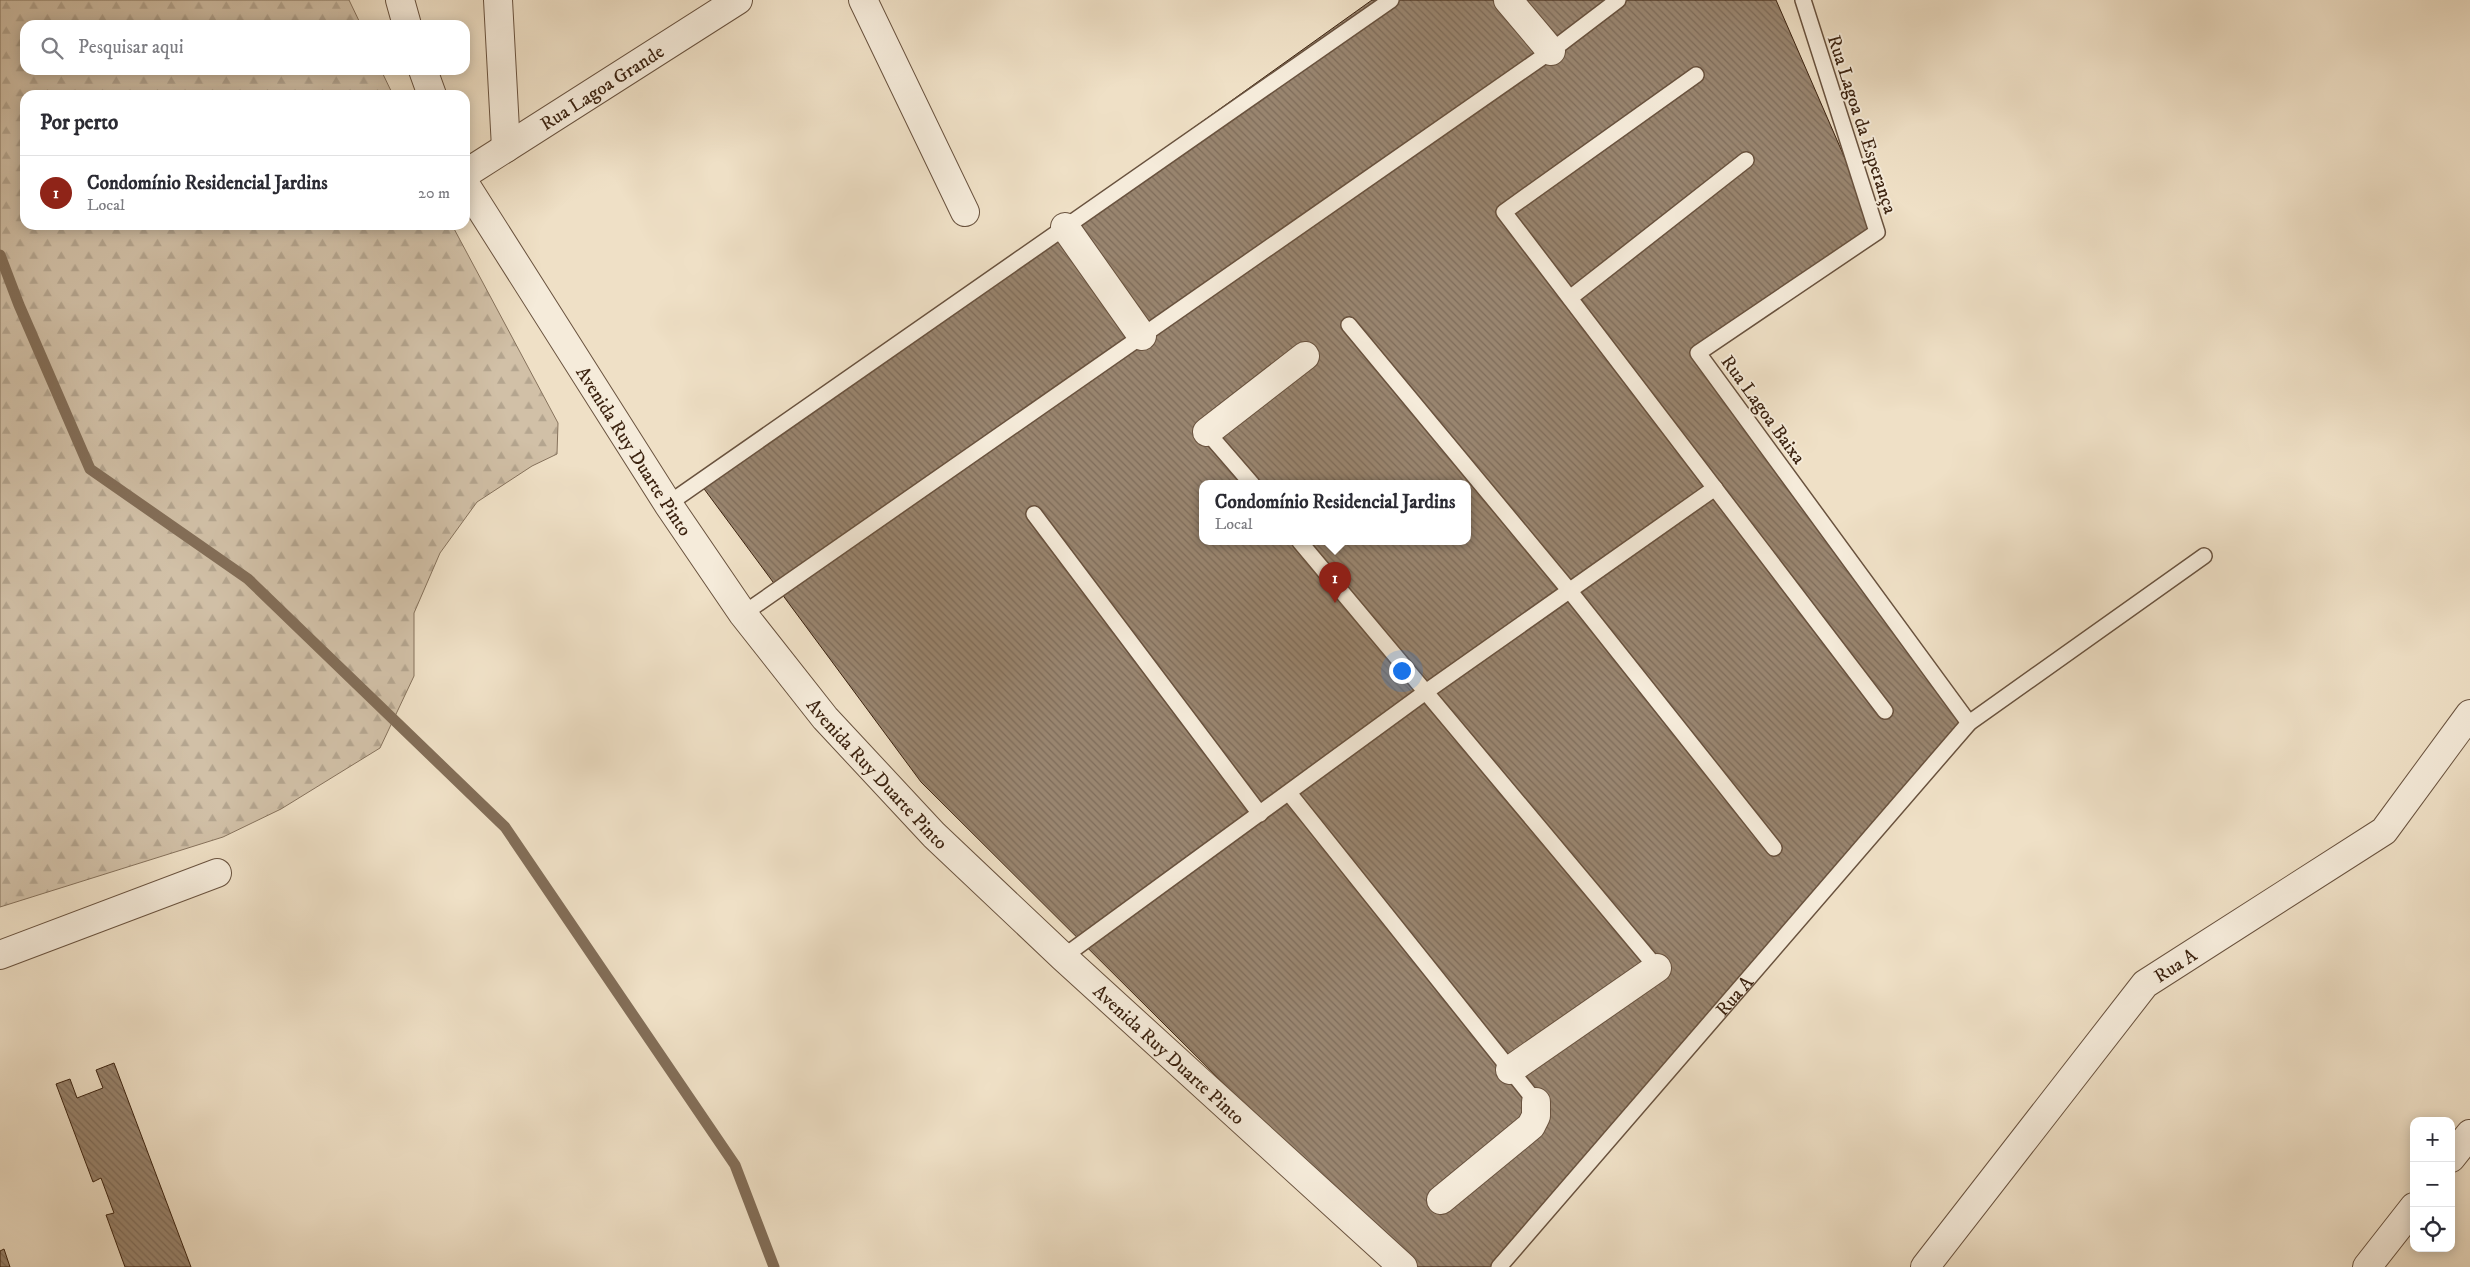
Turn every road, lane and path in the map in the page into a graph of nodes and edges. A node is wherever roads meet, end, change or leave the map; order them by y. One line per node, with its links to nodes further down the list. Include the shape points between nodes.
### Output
1 (400, 0): 9 (street)
2 (498, 0): 14 (street)
3 (738, 0): 14 (street, Rua Lagoa Grande)
4 (863, 0): 18 (street)
5 (1390, 0): 19 (lane)
6 (1508, 0): 10 (street)
7 (1618, 0): 10 (lane)
8 (1803, 0): 20 (lane, Rua Lagoa da Esperança)
9 (406, 20)
10 (1551, 51): 23 (lane)
11 (425, 75): 13 (street)
12 (1696, 75): 21 (lane, via 1504,212)
13 (430, 90)
14 (506, 148): 16 (street, Rua Lagoa Grande)
15 (1746, 160): 21 (lane)
16 (470, 171)
17 (470, 192): 28 (street, Avenida Ruy Duarte Pinto)
18 (965, 212)
19 (1065, 227): 23 (street); 28 (lane)
20 (1877, 232): 37 (lane, Rua Lagoa Baixa, via 1698,353)
21 (1570, 298): 27 (lane)
22 (1349, 325): 32 (lane)
23 (1142, 336): 33 (lane)
24 (1305, 356): 25 (street)
25 (1207, 432): 26 (lane)
26 (1249, 480)
27 (1715, 488): 32 (lane); 35 (lane)
28 (668, 504): 33 (street, Avenida Ruy Duarte Pinto)
29 (1034, 514): 39 (lane)
30 (1303, 545): 34 (lane)
31 (2204, 556): 37 (lane, Rua A)
32 (1568, 590): 34 (lane); 40 (lane)
33 (743, 614): 43 (street, Avenida Ruy Duarte Pinto, via 825,718 934,836)
34 (1427, 691): 38 (lane); 44 (lane)
35 (1885, 711)
36 (2470, 714): 53 (street, Rua A, via 2384,831 2146,984)
37 (1969, 723): 52 (lane, Rua A)
38 (1289, 793): 39 (lane); 45 (lane)
39 (1260, 814): 43 (lane)
40 (1774, 848)
41 (217, 873): 42 (street)
42 (0, 955)
43 (1064, 957): 51 (street, Avenida Ruy Duarte Pinto)
44 (1657, 968): 45 (street)
45 (1510, 1070): 46 (lane)
46 (1536, 1102): 49 (street, via 1536,1116 1531,1126)
47 (2470, 1134): 48 (street)
48 (2455, 1153)
49 (1441, 1200)
50 (2410, 1212): 54 (street)
51 (1403, 1267)
52 (1499, 1267)
53 (1925, 1267)
54 (2368, 1267)

